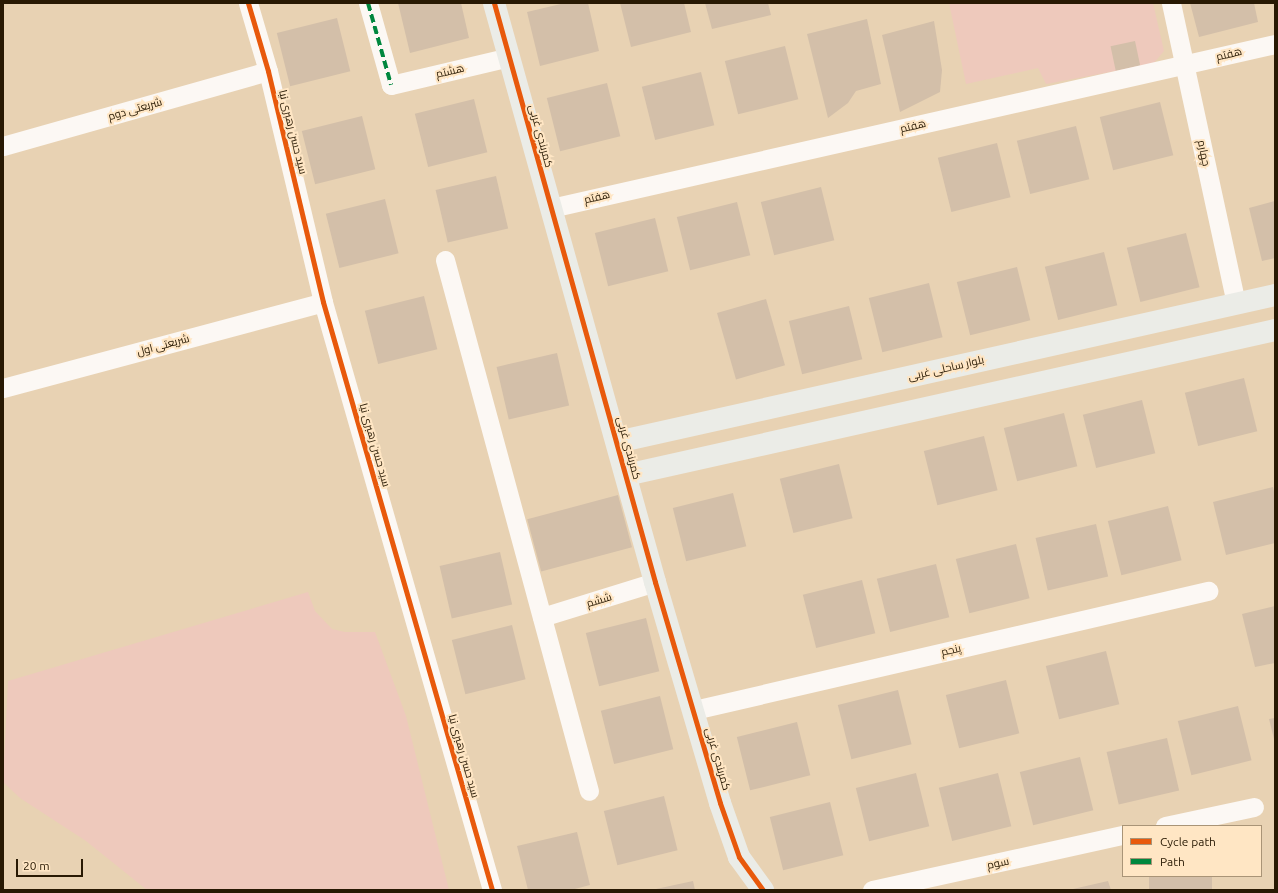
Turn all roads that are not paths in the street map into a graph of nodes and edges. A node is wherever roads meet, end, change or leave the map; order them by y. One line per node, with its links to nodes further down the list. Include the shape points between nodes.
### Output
1 (248, 3): 8 (street, سید حسن رهبری نیا)
2 (368, 3): 6 (street, هشتم, via 391,85)
3 (494, 3): 6 (street, کمربندی غربی)
4 (1171, 3): 7 (street, چهارم)
5 (1275, 44): 7 (street, هفتم)
6 (509, 57): 10 (street, کمربندی غربی)
7 (1185, 64): 10 (street, هفتم); 14 (street, چهارم)
8 (268, 71): 9 (street, شریعتی دوم); 13 (street, سید حسن رهبری نیا)
9 (3, 146)
10 (551, 208): 17 (street, کمربندی غربی)
11 (445, 260): 21 (street)
12 (1275, 295): 14 (street, بلوار ساحلی غربی)
13 (323, 302): 16 (street, شریعتی اول); 28 (street, سید حسن رهبری نیا)
14 (1236, 304): 17 (street, بلوار ساحلی غربی)
15 (1275, 330): 18 (street)
16 (3, 388)
17 (617, 442): 18 (street, کمربندی غربی)
18 (626, 476): 19 (street, کمربندی غربی)
19 (655, 582): 21 (street, ششم); 22 (street, کمربندی غربی)
20 (1208, 591): 22 (street, پنجم)
21 (542, 617): 23 (street)
22 (694, 710): 27 (street, کمربندی غربی, via 720,803)
23 (589, 791)
24 (1254, 807): 25 (street)
25 (1170, 825)
26 (1122, 835): 31 (street, سوم)
27 (739, 857): 29 (street); 30 (street, کمربندی غربی)
28 (492, 890)
29 (749, 890)
30 (763, 890)
31 (872, 890)

